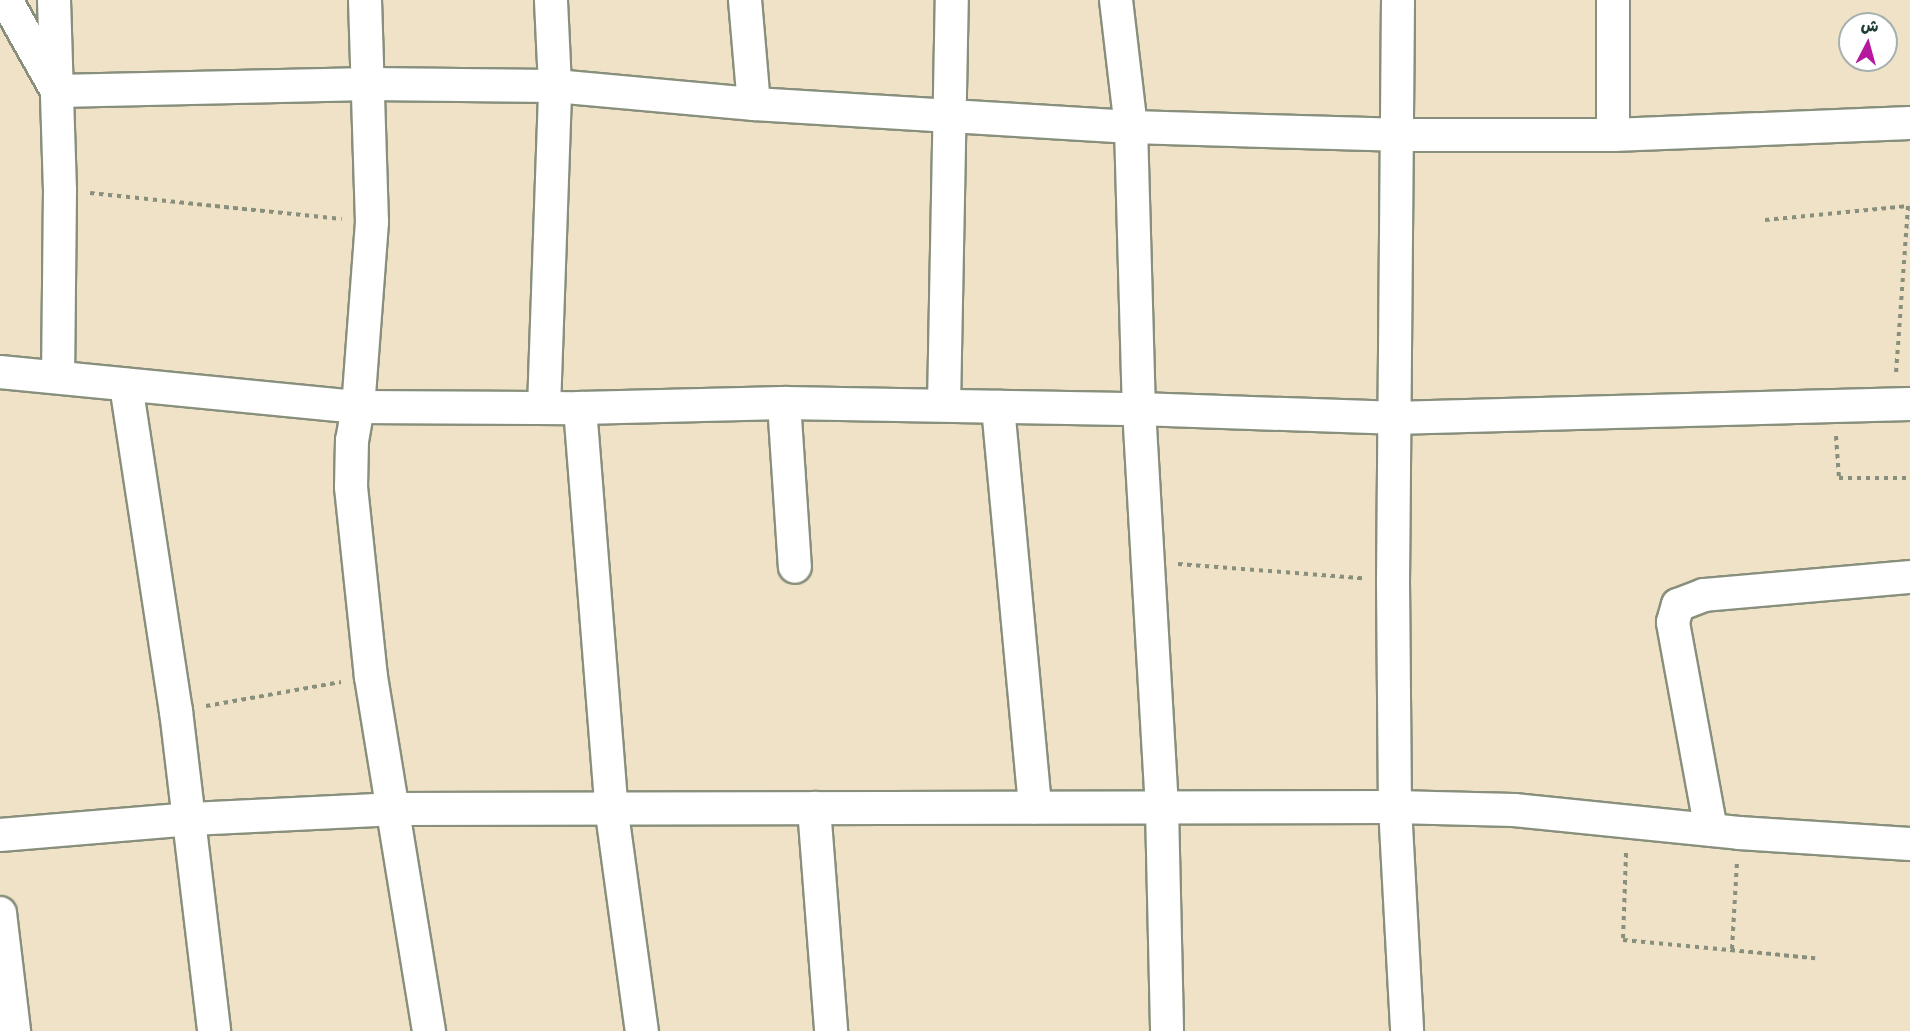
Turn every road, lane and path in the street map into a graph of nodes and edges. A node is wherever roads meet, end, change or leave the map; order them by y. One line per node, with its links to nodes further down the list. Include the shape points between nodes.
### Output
1 (6, 0): 12 (street)
2 (54, 0): 12 (street)
3 (365, 0): 10 (street)
4 (551, 0): 11 (street)
5 (745, 0): 13 (street)
6 (952, 0): 14 (street)
7 (1116, 0): 16 (street)
8 (1398, 0): 17 (street)
9 (1612, 0): 18 (street)
10 (369, 84): 11 (street); 12 (street); 21 (street)
11 (555, 86): 13 (street); 31 (street)
12 (57, 92): 19 (street)
13 (754, 104): 14 (street)
14 (950, 116): 16 (street); 28 (street)
15 (1910, 123): 18 (street)
16 (1131, 127): 17 (street); 33 (street)
17 (1396, 135): 18 (street); 34 (street)
18 (1612, 135)
19 (60, 190): 21 (path); 23 (street)
20 (1765, 220): 27 (path, via 1908,206)
21 (372, 222): 29 (street)
22 (0, 372): 23 (street)
23 (58, 375): 24 (street)
24 (126, 385): 29 (street); 41 (street)
25 (784, 403): 28 (street); 32 (street); 37 (street)
26 (1833, 404): 27 (street); 34 (street); 35 (path, via 1839,478)
27 (1902, 404)
28 (944, 405): 30 (street)
29 (358, 407): 31 (street); 40 (street, via 352,441 351,487)
30 (998, 407): 33 (street); 43 (street)
31 (544, 408): 32 (street)
32 (580, 408): 42 (street)
33 (1139, 409): 34 (street); 36 (street)
34 (1393, 418): 39 (street)
35 (1910, 478)
36 (1147, 562): 39 (path); 46 (street)
37 (795, 567)
38 (1910, 577): 50 (street, via 1704,595 1678,605 1673,622)
39 (1393, 580): 44 (street)
40 (371, 677): 41 (path); 47 (street)
41 (176, 711): 48 (street)
42 (611, 807): 45 (street); 47 (street); 59 (street)
43 (1035, 807): 45 (street); 46 (street)
44 (1395, 807): 46 (street); 49 (street, via 1514,810); 62 (street)
45 (814, 808): 60 (street)
46 (1162, 808): 61 (street)
47 (392, 809): 48 (street); 58 (street)
48 (191, 819): 51 (street); 57 (street)
49 (1627, 821): 50 (street); 54 (path, via 1623,940)
50 (1725, 831): 52 (street); 54 (path)
51 (0, 835)
52 (1910, 844)
53 (0, 913): 56 (street)
54 (1732, 950): 55 (path)
55 (1815, 958)
56 (14, 1031)
57 (214, 1031)
58 (429, 1031)
59 (642, 1031)
60 (831, 1031)
61 (1167, 1031)
62 (1407, 1031)

